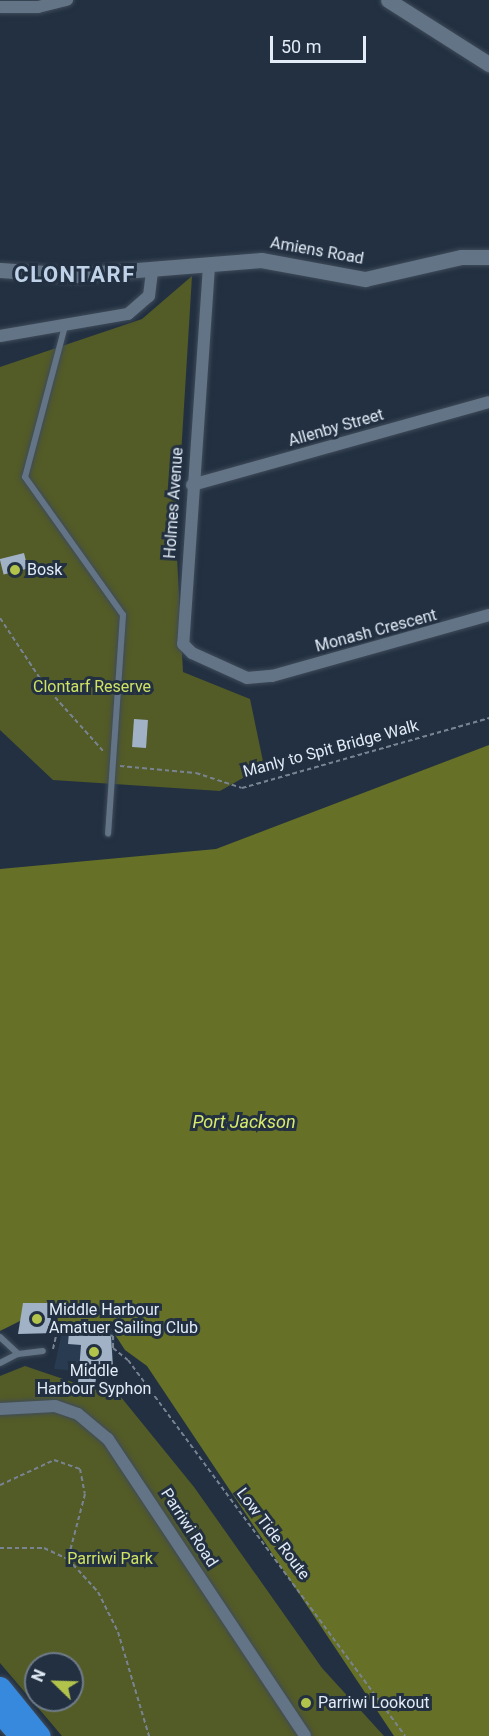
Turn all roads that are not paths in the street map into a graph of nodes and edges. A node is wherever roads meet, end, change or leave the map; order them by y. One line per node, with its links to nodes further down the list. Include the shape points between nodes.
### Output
1 (67, 0): 3 (street)
2 (388, 0): 4 (street)
3 (0, 7)
4 (489, 64)
5 (489, 257): 6 (street, Amiens Road, via 461,256 365,279 261,260)
6 (209, 266): 8 (street, Amiens Road); 12 (street, Holmes Avenue)
7 (0, 270): 8 (street, Amiens Road, via 75,275)
8 (152, 271): 9 (street, via 149,296 128,314)
9 (66, 325): 10 (street); 15 (lane, via 25,477 123,615)
10 (0, 336)
11 (489, 402): 12 (street, Allenby Street)
12 (192, 485): 14 (street, Holmes Avenue, via 183,644 192,653 247,678)
13 (489, 615): 14 (street, Monash Crescent)
14 (272, 676)
15 (108, 833)
16 (0, 1336): 18 (lane)
17 (43, 1351): 18 (lane)
18 (18, 1354): 19 (lane)
19 (0, 1363)
20 (0, 1409): 25 (street, Parriwi Road, via 55,1406 78,1414 108,1439)
21 (0, 1687): 24 (highway)
22 (0, 1713): 23 (highway)
23 (20, 1736)
24 (40, 1736)
25 (305, 1736)

